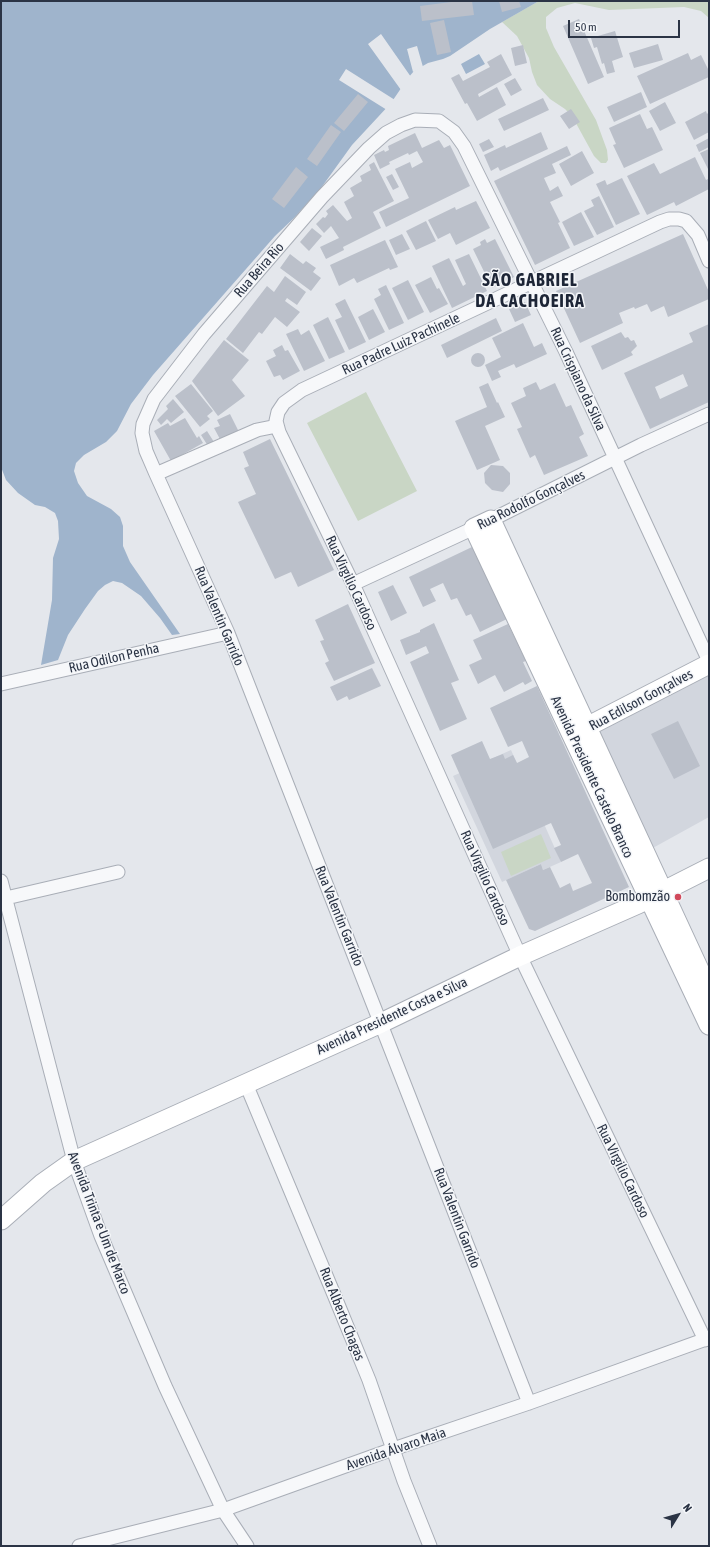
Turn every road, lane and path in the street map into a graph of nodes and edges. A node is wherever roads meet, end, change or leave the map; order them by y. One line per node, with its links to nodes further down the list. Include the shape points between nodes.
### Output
1 (401, 125): 3 (street, Rua Crispiano da Silva, via 415,120 439,121 457,135); 7 (street, Rua Beira Rio, via 386,134 354,162 204,334 154,398)
2 (709, 261): 3 (street, Rua Padre Luiz Pachinele, via 698,235 686,221 669,219)
3 (533, 283): 4 (street, Rua Padre Luiz Pachinele, via 302,390 291,396); 8 (street, Rua Crispiano da Silva)
4 (278, 412): 6 (street, Rua Virgilio Cardoso)
5 (709, 414): 8 (street, Rua Rodolfo Gonçalves)
6 (277, 426): 9 (street, via 257,430); 12 (street, Rua Virgilio Cardoso)
7 (142, 433): 9 (street, Rua Valentin Garrido, via 146,451)
8 (615, 459): 10 (street, Rua Rodolfo Gonçalves); 14 (street, Rua Crispiano da Silva)
9 (156, 474): 13 (street, Rua Valentin Garrido)
10 (491, 520): 11 (street, Rua Rodolfo Gonçalves); 17 (street, Avenida Presidente Castelo Branco)
11 (474, 528): 12 (street, Rua Rodolfo Gonçalves); 17 (street, Avenida Presidente Castelo Branco)
12 (353, 584): 23 (street, Rua Virgilio Cardoso)
13 (228, 633): 16 (street, Rua Odilon Penha); 25 (street, Rua Valentin Garrido)
14 (709, 660)
15 (709, 664): 17 (street, Rua Edilson Gonçalves)
16 (1, 684)
17 (580, 731): 21 (street, Avenida Presidente Castelo Branco)
18 (709, 868): 21 (street, Avenida Presidente Costa e Silva)
19 (118, 872): 22 (street)
20 (1, 880): 22 (street, Avenida Trinta e Um de Marco)
21 (656, 895): 23 (street, Avenida Presidente Costa e Silva); 24 (street, Avenida Presidente Castelo Branco); 26 (street, Avenida Presidente Castelo Branco)
22 (6, 898): 28 (street, Avenida Trinta e Um de Marco)
23 (520, 956): 25 (street, Avenida Presidente Costa e Silva); 30 (street, Rua Virgilio Cardoso)
24 (709, 991)
25 (381, 1023): 27 (street, Avenida Presidente Costa e Silva); 31 (street, Rua Valentin Garrido)
26 (709, 1025)
27 (246, 1084): 28 (street, Avenida Presidente Costa e Silva); 32 (street, Rua Alberto Chagas, via 335,1297)
28 (74, 1161): 29 (street, Avenida Presidente Costa e Silva, via 43,1183); 33 (street, Avenida Trinta e Um de Marco, via 102,1236 165,1386)
29 (1, 1220)
30 (707, 1339): 31 (street, Avenida Álvaro Maia)
31 (529, 1403): 32 (street, Avenida Álvaro Maia)
32 (393, 1449): 33 (street, Avenida Álvaro Maia); 36 (street, Rua Alberto Chagas)
33 (223, 1510): 34 (street, Avenida Álvaro Maia); 35 (street, Avenida Trinta e Um de Marco)
34 (79, 1546)
35 (247, 1546)
36 (430, 1546)

